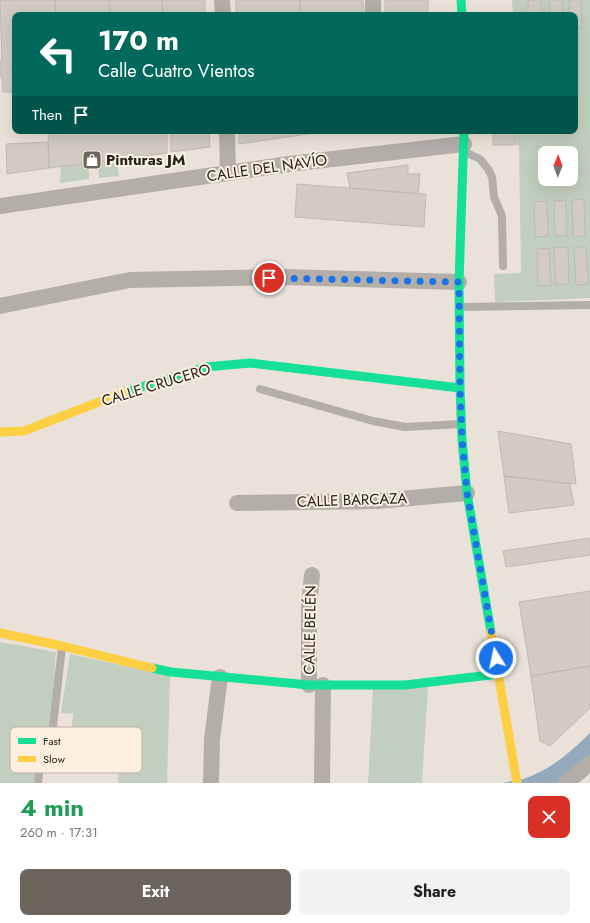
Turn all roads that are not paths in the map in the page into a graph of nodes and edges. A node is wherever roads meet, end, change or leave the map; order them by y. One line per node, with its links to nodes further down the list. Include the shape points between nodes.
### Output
1 (222, 0): 4 (street)
2 (373, 0): 5 (street)
3 (461, 0): 6 (street)
4 (223, 12)
5 (373, 12)
6 (462, 12)
7 (227, 134): 9 (street)
8 (464, 142): 9 (street, CALLE DEL NAVÍO); 11 (lane, via 492,177 494,197 502,216); 12 (street)
9 (228, 173): 10 (street, CALLE DEL NAVÍO)
10 (0, 206)
11 (503, 266)
12 (459, 282): 14 (street, via 284,277 130,280); 15 (street)
13 (590, 305): 15 (lane)
14 (0, 306)
15 (459, 306): 16 (street)
16 (460, 388): 18 (street); 19 (street, CALLE CRUCERO, via 250,363 206,367 118,394 24,432)
17 (260, 389): 18 (lane, via 373,421 405,427)
18 (461, 424): 20 (street)
19 (0, 432)
20 (467, 493): 21 (street, CALLE BARCAZA, via 377,501); 25 (street)
21 (236, 503)
22 (312, 575): 27 (street, CALLE BELÉN, via 309,606)
23 (0, 633): 24 (street)
24 (62, 646): 26 (street, via 171,672); 28 (lane)
25 (499, 674): 27 (street, via 405,685); 34 (street)
26 (220, 677): 27 (street); 32 (street, via 212,739)
27 (316, 685): 33 (street, CALLE BELÉN)
28 (53, 727)
29 (590, 763): 35 (street)
30 (39, 773): 31 (lane)
31 (38, 783)
32 (211, 783)
33 (322, 783)
34 (517, 783)
35 (566, 783)

